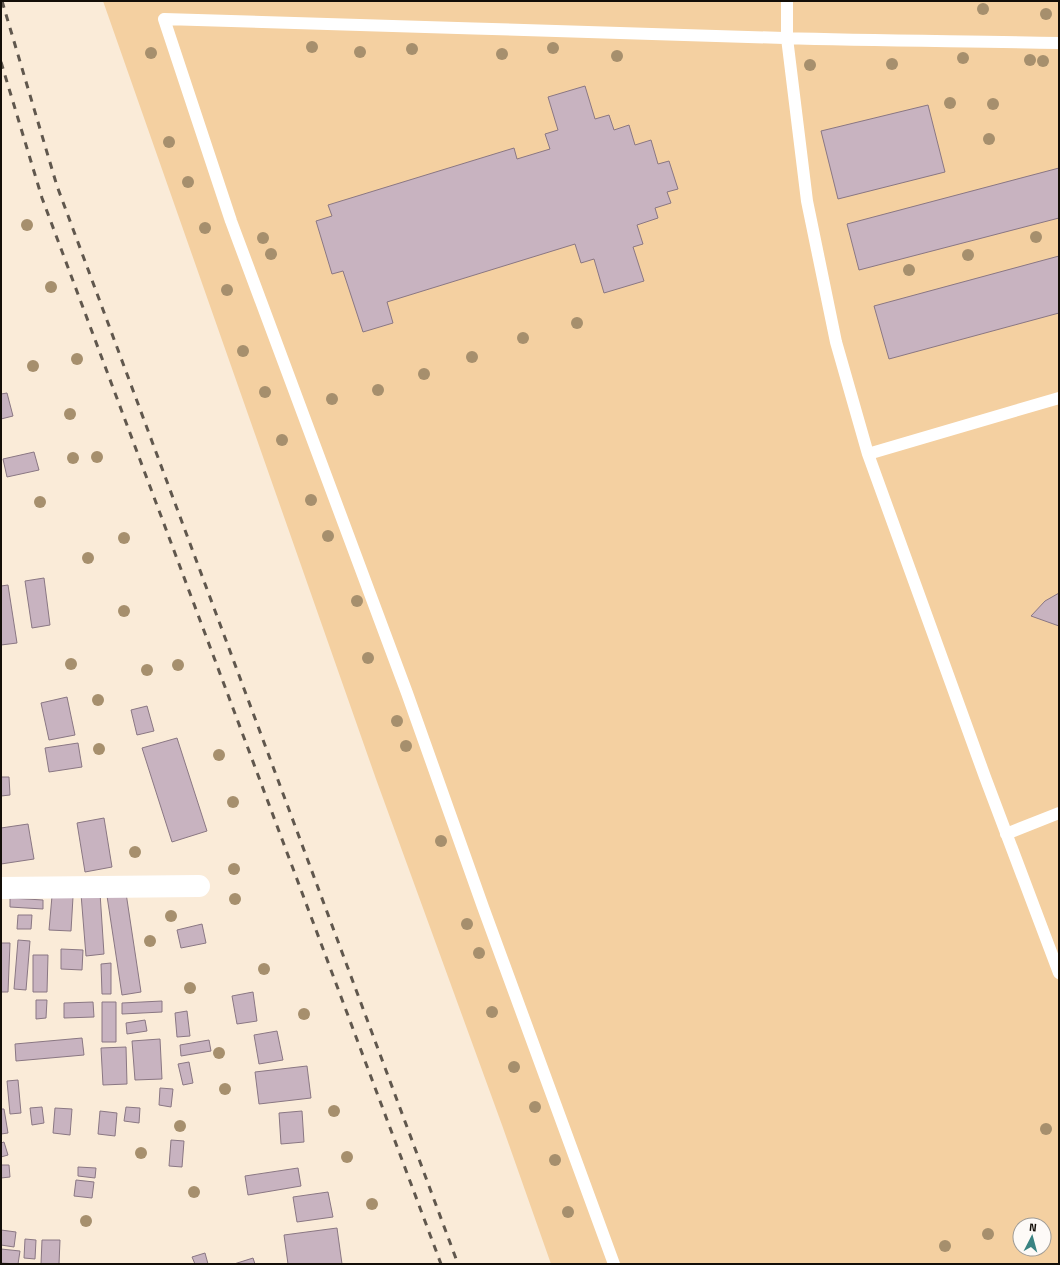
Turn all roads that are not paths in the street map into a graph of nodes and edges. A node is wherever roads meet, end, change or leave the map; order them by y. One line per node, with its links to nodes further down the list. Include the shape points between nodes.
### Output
1 (787, 1): 2 (lane)
2 (787, 38): 3 (lane); 5 (lane, via 807,201 836,342); 11 (lane, via 164,19 231,221 405,686 485,914)
3 (1059, 43)
4 (1059, 398): 5 (lane)
5 (868, 454): 7 (lane)
6 (1059, 814): 7 (lane)
7 (1006, 834): 10 (lane)
8 (199, 886): 9 (street)
9 (1, 888)
10 (1059, 973)
11 (614, 1264)

